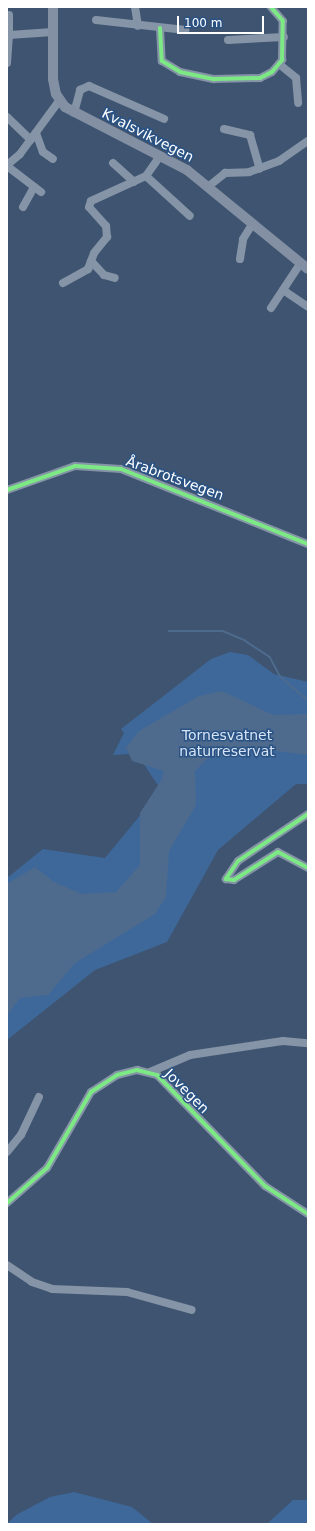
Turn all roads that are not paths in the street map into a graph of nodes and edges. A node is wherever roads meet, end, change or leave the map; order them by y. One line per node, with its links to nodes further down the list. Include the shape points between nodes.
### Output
1 (53, 7): 9 (main road)
2 (135, 7): 6 (street)
3 (271, 7): 11 (street, via 282,16)
4 (9, 15): 10 (street)
5 (96, 20): 6 (street)
6 (138, 26): 7 (street)
7 (160, 28): 8 (street); 14 (street, via 162,61 188,75 260,78)
8 (185, 30)
9 (54, 32): 10 (street); 15 (main road, via 54,79)
10 (9, 35): 13 (street)
11 (284, 38): 12 (street); 14 (street)
12 (228, 40)
13 (7, 63)
14 (279, 64): 16 (street, via 296,78)
15 (59, 101): 17 (main road, Kvalsvikvegen); 21 (street)
16 (298, 104)
17 (74, 113): 19 (street, via 80,90 89,86); 24 (main road, Kvalsvikvegen)
18 (7, 117): 22 (street)
19 (164, 119)
20 (224, 129): 28 (street, via 250,135)
21 (36, 133): 22 (street); 25 (street, via 43,152)
22 (31, 140): 27 (street)
23 (308, 141): 28 (street)
24 (160, 156): 29 (street); 31 (main road, Kvalsvikvegen)
25 (53, 159)
26 (113, 163): 30 (street)
27 (7, 166): 32 (street)
28 (260, 169): 31 (street, via 225,173)
29 (146, 176): 30 (street); 35 (street)
30 (134, 182): 38 (street, via 89,204 108,233)
31 (209, 186): 36 (main road, Kvalsvikvegen)
32 (34, 187): 33 (street); 34 (street)
33 (41, 192)
34 (23, 207)
35 (190, 216)
36 (253, 223): 37 (street, via 243,239); 39 (main road, Kvalsvikvegen)
37 (240, 259)
38 (91, 261): 40 (street, via 104,275); 41 (street, via 86,271)
39 (304, 267): 42 (street)
40 (115, 278)
41 (63, 283)
42 (283, 290): 43 (street); 44 (street)
43 (308, 307)
44 (271, 308)
45 (7, 490): 46 (street, Årabrotsvegen, via 75,466 115,468)
46 (308, 544)
47 (308, 814): 48 (street, via 238,861 226,879 234,880 278,852)
48 (308, 868)
49 (308, 1042): 50 (street, Jovegen, via 283,1041 190,1055)
50 (150, 1072): 53 (street, Jovegen, via 137,1070 117,1075 91,1092 47,1168); 54 (street, Jovegen, via 163,1081 265,1186)
51 (39, 1097): 52 (street, via 21,1135)
52 (7, 1152)
53 (7, 1202)
54 (308, 1214)
55 (7, 1265): 56 (street, via 32,1282 52,1289 127,1292)
56 (192, 1310)

